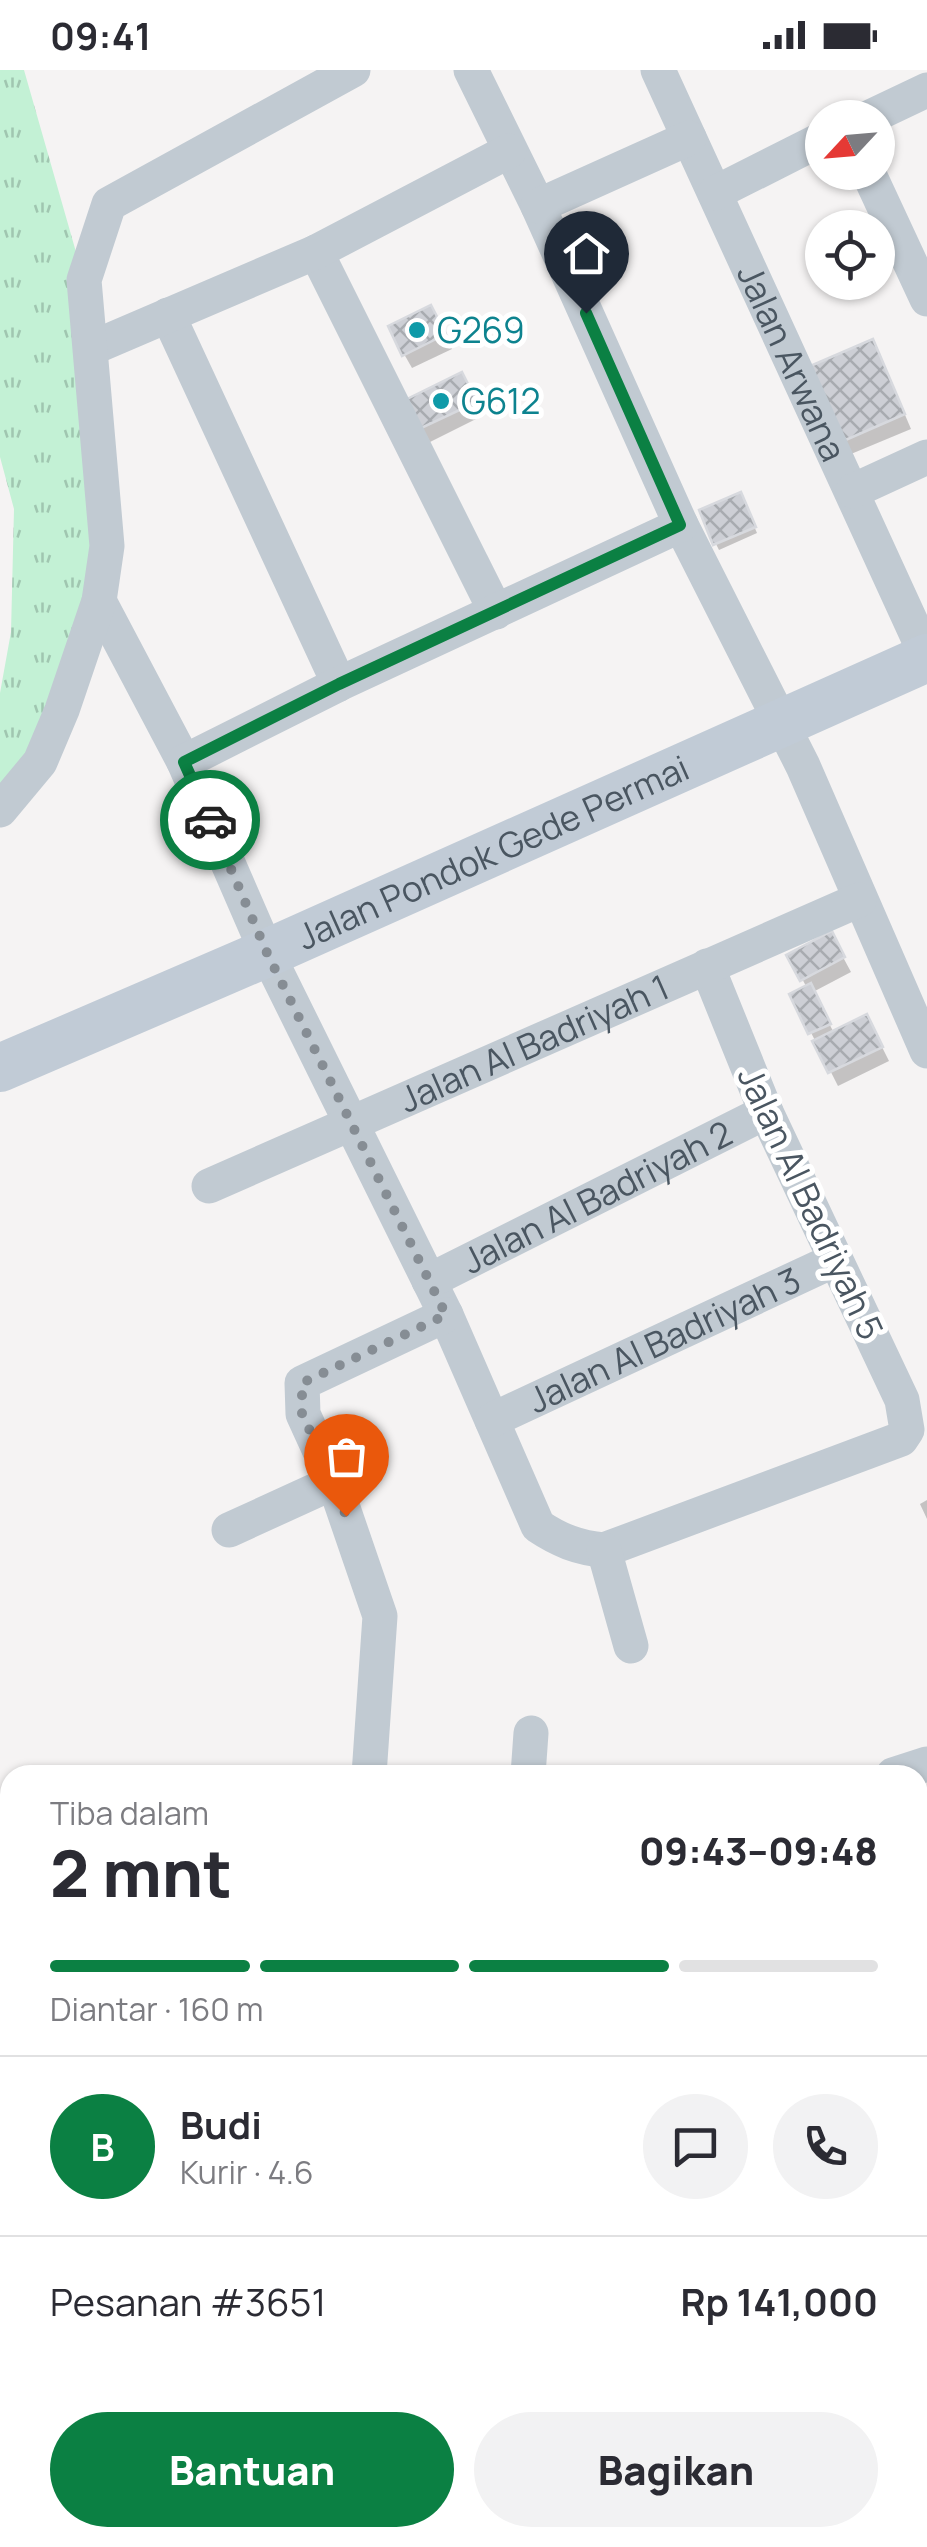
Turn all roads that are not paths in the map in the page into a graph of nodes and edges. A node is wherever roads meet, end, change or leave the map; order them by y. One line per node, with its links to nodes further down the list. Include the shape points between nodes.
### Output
1 (353, 70): 15 (street, via 109,204 84,280)
2 (471, 70): 8 (street)
3 (658, 70): 6 (street, Jalan Arwana)
4 (927, 90): 5 (street)
5 (895, 105)
6 (689, 138): 10 (street, Jalan Arwana); 11 (street)
7 (805, 147): 10 (street)
8 (508, 151): 11 (street); 12 (street)
9 (876, 190): 13 (street)
10 (714, 192): 17 (street, Jalan Arwana)
11 (538, 206): 18 (street)
12 (316, 252): 14 (street); 20 (street)
13 (927, 299)
14 (168, 315): 15 (street); 22 (street)
15 (92, 348): 19 (street, via 107,546)
16 (927, 457): 17 (street)
17 (853, 491): 21 (street, Jalan Arwana)
18 (680, 525): 20 (street); 23 (street)
19 (98, 601): 24 (street); 25 (street, via 40,762)
20 (496, 612): 22 (street)
21 (927, 658): 23 (street, Jalan Pondok Gede Permai)
22 (339, 684): 24 (street)
23 (778, 723): 26 (street); 27 (street, Jalan Pondok Gede Permai)
24 (184, 762): 27 (street)
25 (0, 810)
26 (859, 900): 28 (street, Jalan Al Badriyah 1); 29 (street)
27 (267, 953): 30 (street, Jalan Pondok Gede Permai); 32 (street)
28 (707, 966): 31 (street, Jalan Al Badriyah 5); 32 (street, Jalan Al Badriyah 1)
29 (927, 1051)
30 (0, 1068)
31 (766, 1112): 34 (street, Jalan Al Badriyah 5); 35 (street, Jalan Al Badriyah 2)
32 (351, 1124): 33 (street, Jalan Al Badriyah 1); 35 (street)
33 (209, 1186)
34 (835, 1260): 37 (street, Jalan Al Badriyah 3); 40 (street, Jalan Al Badriyah 5, via 902,1400 907,1430 901,1439)
35 (429, 1280): 36 (street)
36 (446, 1315): 37 (street); 38 (street, via 302,1383 302,1414)
37 (492, 1420): 40 (street, via 538,1526 557,1539)
38 (334, 1482): 39 (street); 43 (street, via 380,1616)
39 (229, 1530)
40 (604, 1550): 41 (street)
41 (631, 1646)
42 (532, 1732): 44 (street)
43 (371, 1765)
44 (529, 1765)

